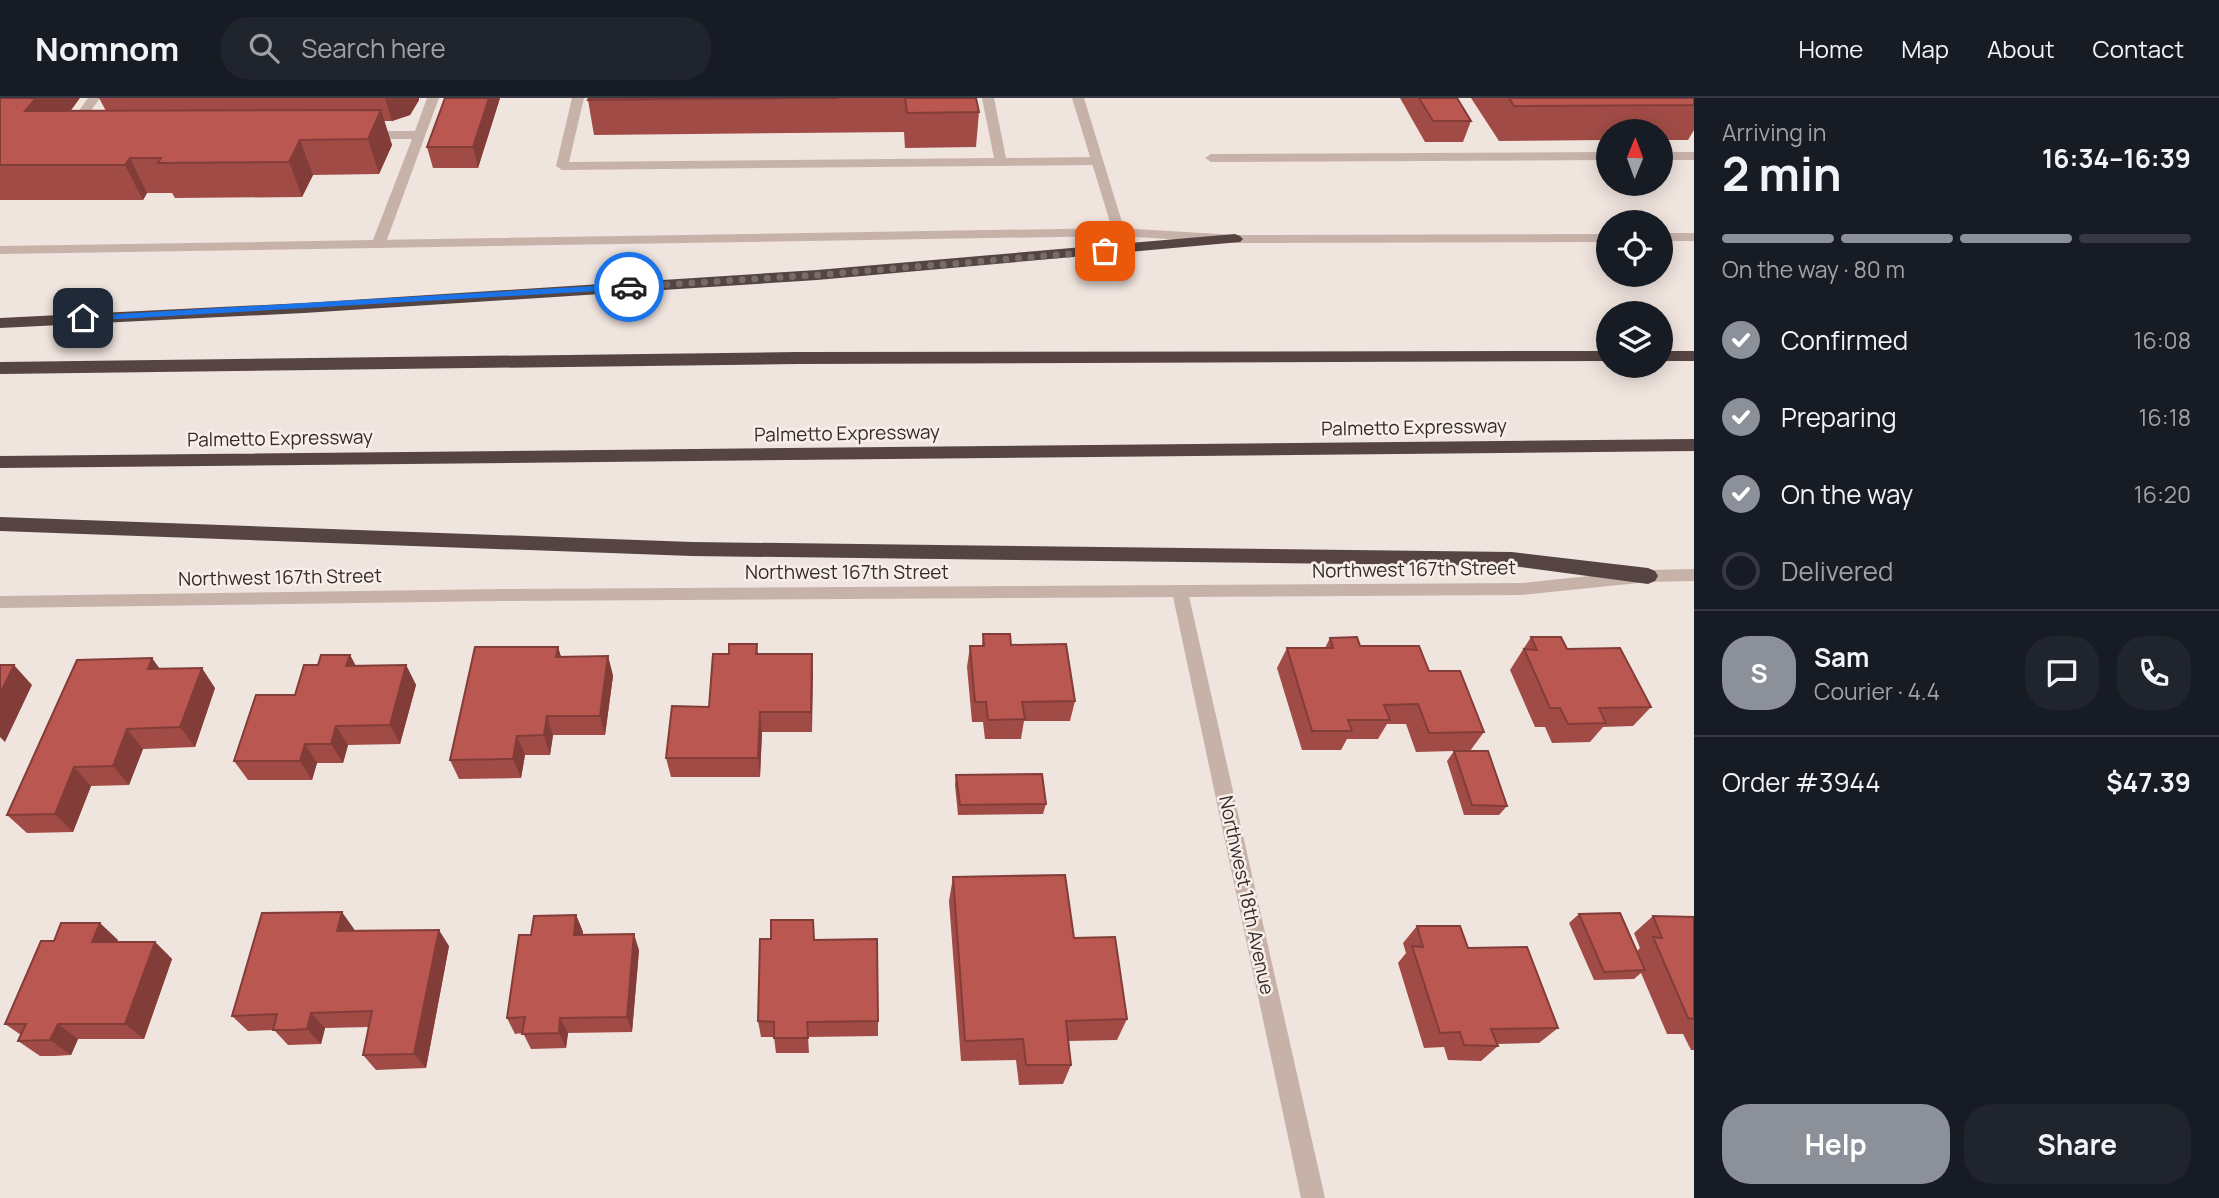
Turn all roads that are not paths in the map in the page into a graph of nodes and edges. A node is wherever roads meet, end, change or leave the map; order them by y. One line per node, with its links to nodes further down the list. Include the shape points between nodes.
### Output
1 (94, 98): 6 (street, via 81,116 83,131)
2 (433, 98): 8 (street)
3 (578, 98): 14 (street, via 562,166)
4 (988, 98): 14 (street)
5 (1078, 98): 13 (street)
6 (96, 132)
7 (351, 135): 8 (street)
8 (418, 135): 20 (street)
9 (1596, 156): 12 (street)
10 (1673, 156): 11 (street)
11 (1694, 156)
12 (1211, 158)
13 (1095, 161): 14 (street); 15 (street)
14 (1001, 162)
15 (1119, 232): 19 (street); 20 (street)
16 (1673, 237): 17 (street)
17 (1694, 237)
18 (1596, 238): 19 (street)
19 (1236, 239): 22 (highway, via 817,275)
20 (377, 245): 21 (street)
21 (0, 250)
22 (0, 323)
23 (1596, 356): 26 (highway, via 798,358)
24 (1673, 356): 25 (highway)
25 (1694, 356)
26 (0, 368)
27 (1694, 445): 28 (highway, Palmetto Expressway)
28 (0, 462)
29 (0, 524): 31 (highway, via 692,549 1512,559)
30 (1694, 575): 31 (street, Northwest 167th Street)
31 (1648, 576): 32 (street, Northwest 167th Street, via 1521,589)
32 (1181, 592): 33 (street, Northwest 167th Street); 34 (street, Northwest 18th Avenue)
33 (0, 602)
34 (1313, 1198)

